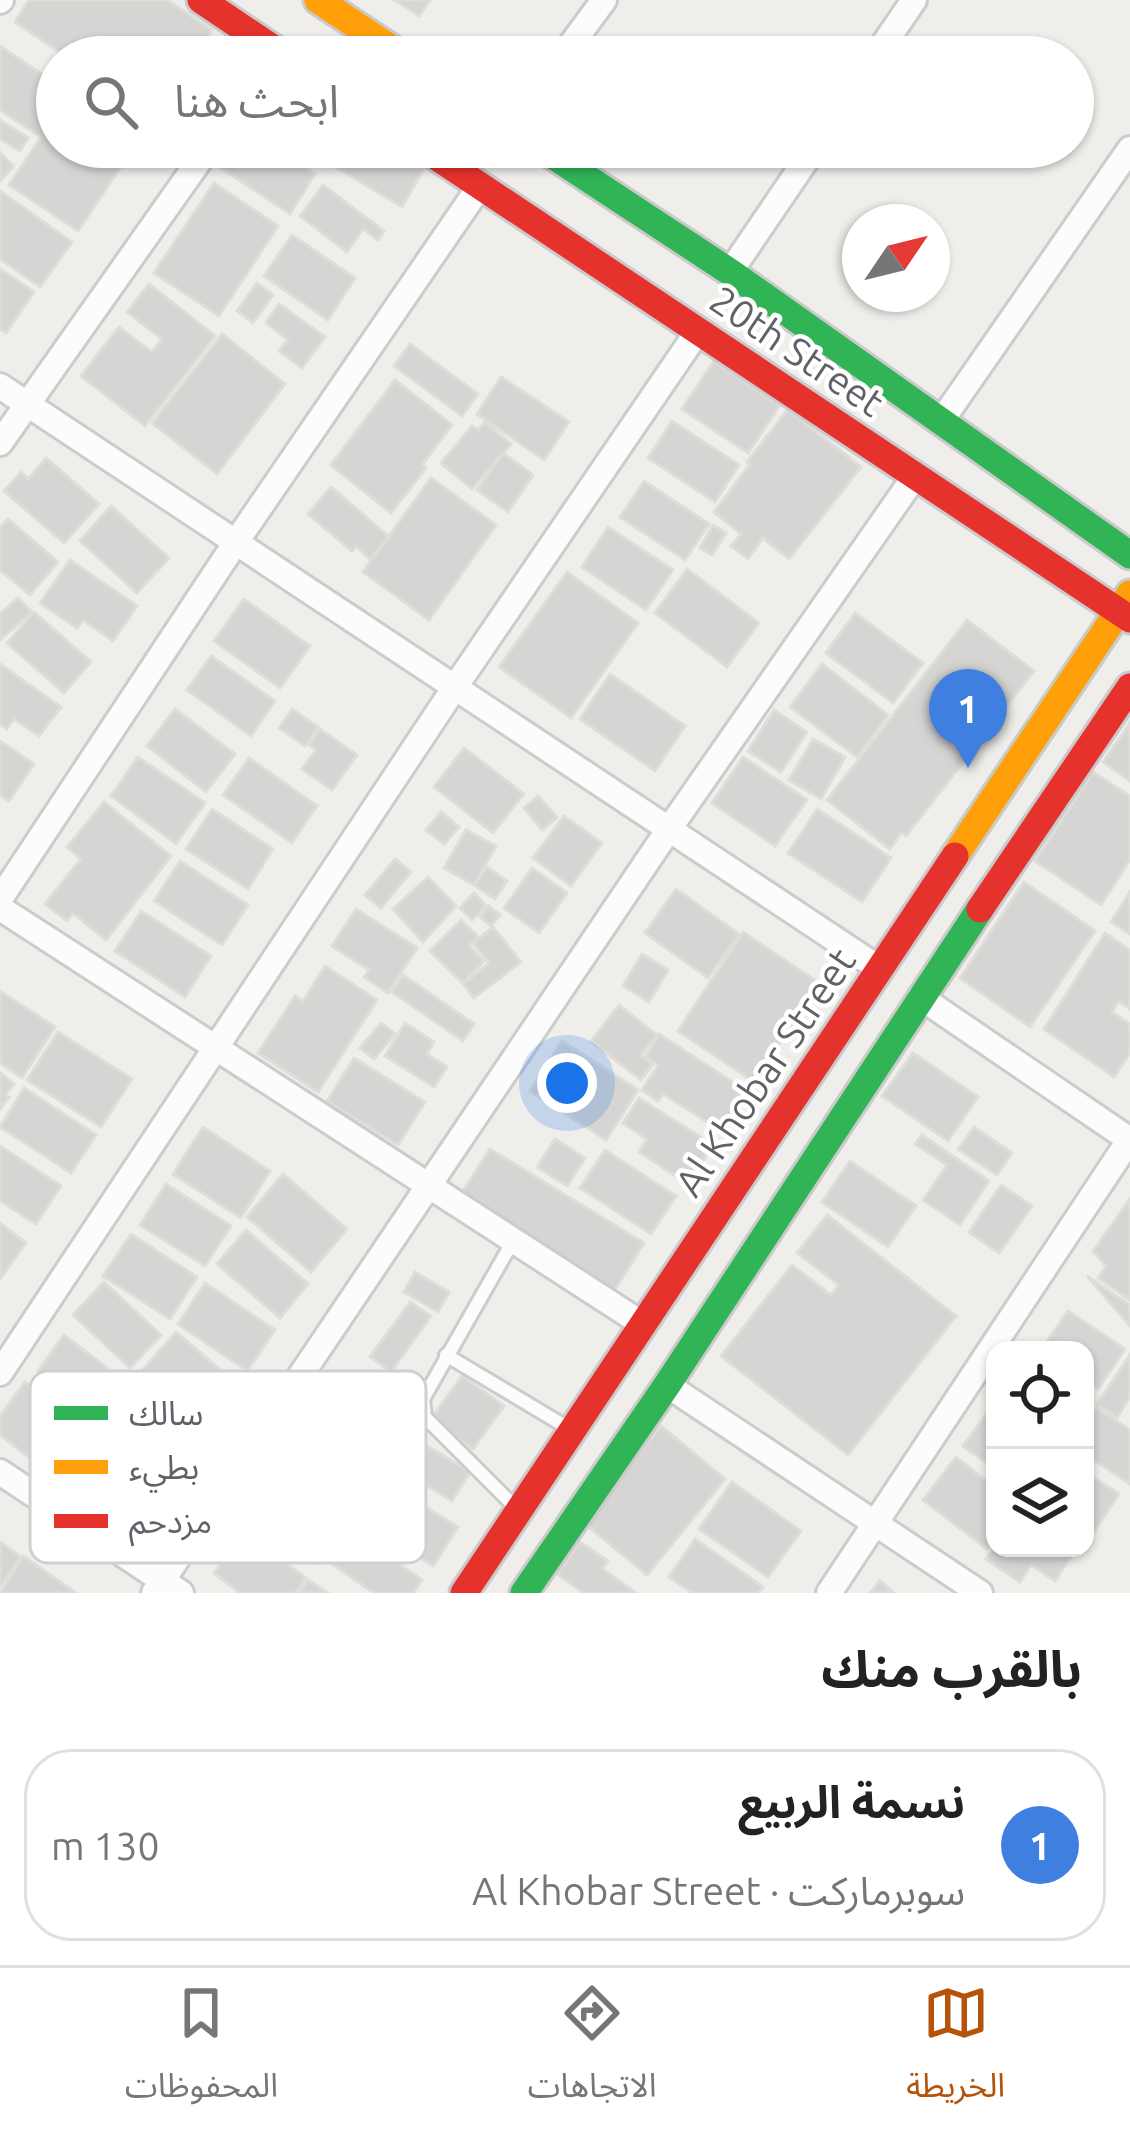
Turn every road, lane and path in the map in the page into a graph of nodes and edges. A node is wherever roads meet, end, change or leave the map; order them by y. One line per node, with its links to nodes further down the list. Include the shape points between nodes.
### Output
1 (201, 0): 5 (street)
2 (318, 0): 6 (street)
3 (604, 0): 7 (street)
4 (914, 0): 8 (street)
5 (252, 36)
6 (372, 36)
7 (577, 36)
8 (889, 36)
9 (1130, 149): 19 (street)
10 (194, 168): 18 (street)
11 (454, 168): 14 (street, 20th Street)
12 (572, 168): 15 (street, 20th Street)
13 (800, 168): 15 (street)
14 (480, 185): 16 (street, 20th Street); 22 (street)
15 (730, 272): 19 (street, 20th Street)
16 (698, 331): 21 (street, 20th Street); 25 (street)
17 (0, 386): 18 (street)
18 (27, 404): 20 (street); 22 (street)
19 (942, 420): 23 (street, 20th Street)
20 (0, 443)
21 (915, 476): 24 (street, 20th Street); 27 (street)
22 (236, 542): 25 (street); 28 (street)
23 (1130, 555)
24 (1126, 608): 29 (street, Al Khobar Street)
25 (455, 687): 27 (street); 31 (street)
26 (1130, 687): 30 (street)
27 (668, 829): 29 (street); 33 (street)
28 (0, 904): 31 (street)
29 (880, 969): 35 (street, Al Khobar Street)
30 (920, 997): 32 (street); 39 (street)
31 (215, 1047): 33 (street); 38 (street)
32 (1130, 1139): 46 (street)
33 (429, 1185): 34 (street); 37 (street)
34 (513, 1240): 35 (street); 36 (lane)
35 (644, 1324): 42 (street, Al Khobar Street)
36 (446, 1355): 40 (lane); 42 (lane)
37 (308, 1371)
38 (0, 1373)
39 (667, 1385): 46 (street); 51 (street)
40 (426, 1393)
41 (426, 1418): 45 (lane)
42 (572, 1431): 45 (street, Al Khobar Street)
43 (0, 1472): 44 (street)
44 (30, 1493)
45 (519, 1511): 50 (street, Al Khobar Street)
46 (876, 1524): 52 (street); 53 (street)
47 (129, 1563): 49 (street)
48 (183, 1563): 49 (street)
49 (166, 1589)
50 (464, 1593)
51 (524, 1593)
52 (829, 1593)
53 (980, 1593)

